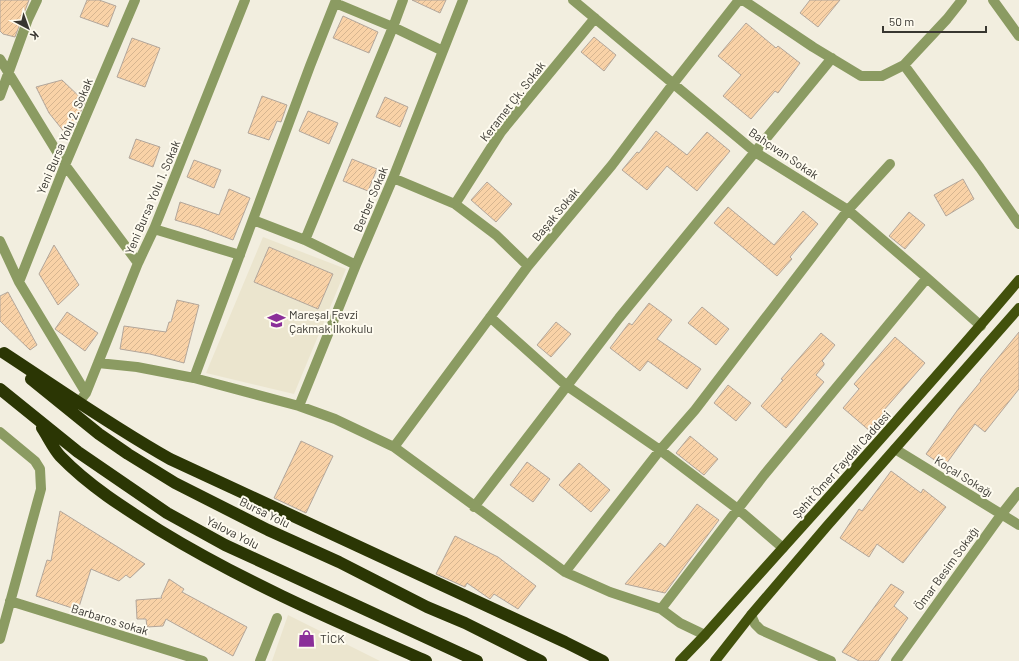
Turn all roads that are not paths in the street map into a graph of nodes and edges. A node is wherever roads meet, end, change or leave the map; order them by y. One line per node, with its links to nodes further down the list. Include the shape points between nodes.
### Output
1 (37, 0): 19 (street)
2 (135, 0): 24 (street, Yeni Bursa Yolu 2. Sokak)
3 (245, 0): 30 (street, Yeni Bursa Yolu 1. Sokak)
4 (403, 0): 13 (street)
5 (462, 0): 15 (street, Berber Sokak)
6 (573, 0): 12 (street, Bahçıvan Sokak)
7 (739, 0): 20 (street, Başak Sokak)
8 (743, 0): 16 (street)
9 (962, 0): 18 (street)
10 (993, 0): 14 (street)
11 (336, 1): 13 (street); 28 (street)
12 (595, 18): 20 (street, Bahçıvan Sokak); 26 (street, Keramet Çk. Sokak, via 501,132)
13 (393, 27): 15 (street); 31 (street)
14 (1019, 36)
15 (443, 51): 25 (street, Berber Sokak)
16 (832, 58): 18 (street, via 861,76 882,76); 22 (street)
17 (0, 59): 19 (street)
18 (904, 65): 29 (street)
19 (8, 72): 21 (street); 24 (street)
20 (674, 84): 22 (street, Bahçıvan Sokak); 36 (street, Başak Sokak, via 612,165)
21 (0, 96)
22 (755, 152): 27 (street, Bahçıvan Sokak); 46 (street, via 619,318)
23 (890, 164): 27 (street)
24 (65, 165): 34 (street); 39 (street, Yeni Bursa Yolu 2. Sokak)
25 (393, 178): 26 (street); 35 (street, Berber Sokak)
26 (455, 204): 36 (street, via 496,236)
27 (848, 210): 37 (street, Bahçıvan Sokak); 54 (street, via 695,410)
28 (253, 220): 31 (street); 33 (street)
29 (1019, 224)
30 (154, 229): 33 (street); 34 (street, Yeni Bursa Yolu 1. Sokak)
31 (305, 240): 35 (street)
32 (0, 241): 39 (street)
33 (240, 255): 45 (street)
34 (138, 264): 44 (street, Yeni Bursa Yolu 1. Sokak)
35 (356, 265): 49 (street, Berber Sokak)
36 (528, 266): 41 (street, Başak Sokak)
37 (927, 278): 42 (street, Bahçıvan Sokak); 57 (street, via 764,475)
38 (1019, 280): 42 (main road, Şehit Ömer Faydalı Caddesi)
39 (19, 282): 48 (street)
40 (1019, 308): 53 (main road)
41 (490, 317): 46 (street); 52 (street, Başak Sokak)
42 (981, 326): 60 (main road, Şehit Ömer Faydalı Caddesi)
43 (2, 351): 48 (highway); 72 (highway, Bursa Yolu, via 33,381 99,434 176,483)
44 (98, 363): 45 (street, via 137,366); 48 (street, Yeni Bursa Yolu 1. Sokak)
45 (194, 378): 49 (street)
46 (567, 386): 54 (street); 56 (street)
47 (0, 389): 50 (highway, Yalova Yolu)
48 (82, 398): 73 (highway, via 136,440 170,459)
49 (299, 406): 52 (street, via 335,419)
50 (36, 418): 70 (highway, via 64,459 105,495 140,518 227,570); 71 (highway, Yalova Yolu, via 78,452 167,513 225,545)
51 (0, 432): 62 (street, via 40,469 40,489)
52 (394, 447): 56 (street)
53 (895, 449): 58 (street, Koçal Sokağı); 64 (main road)
54 (660, 450): 57 (street); 61 (street)
55 (1019, 492): 58 (street, Ömar Besim Sokağı)
56 (474, 507): 61 (street)
57 (739, 510): 60 (street); 63 (street)
58 (1001, 515): 59 (street, Koçal Sokağı); 77 (street, Ömar Besim Sokağı)
59 (1019, 525)
60 (783, 548): 66 (main road, Şehit Ömer Faydalı Caddesi)
61 (565, 572): 63 (street, via 610,592)
62 (10, 601): 67 (street); 68 (street, Barbaros sokak)
63 (661, 609): 66 (street, via 680,623)
64 (750, 616): 75 (main road); 76 (street, via 761,630)
65 (277, 618): 69 (street)
66 (705, 635): 74 (main road, Şehit Ömer Faydalı Caddesi)
67 (0, 639)
68 (203, 661)
69 (260, 661)
70 (426, 661)
71 (477, 661)
72 (541, 661)
73 (603, 661)
74 (680, 661)
75 (715, 661)
76 (831, 661)
77 (896, 661)

